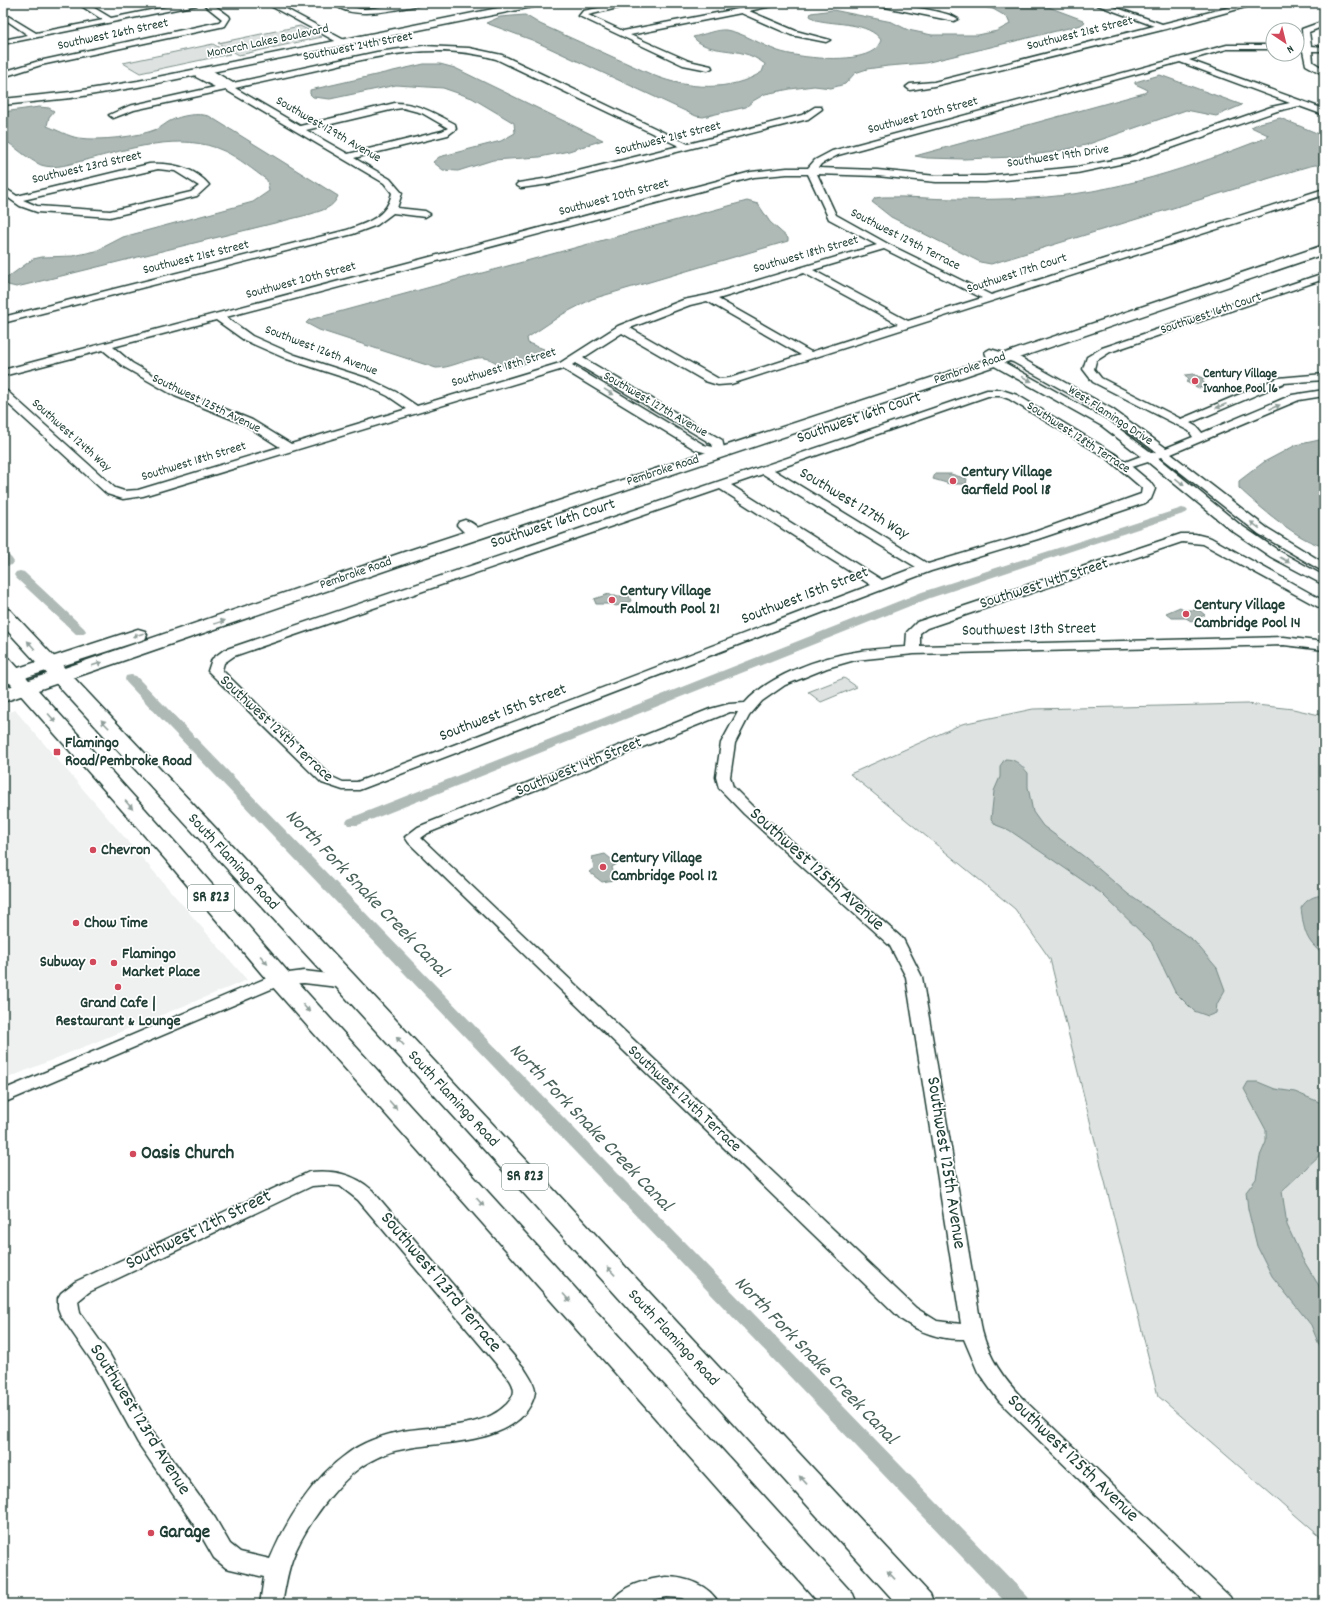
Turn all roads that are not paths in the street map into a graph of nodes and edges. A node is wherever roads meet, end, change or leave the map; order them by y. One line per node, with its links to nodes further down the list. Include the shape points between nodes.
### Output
1 (81, 3): 17 (street)
2 (197, 3): 17 (street)
3 (206, 3): 32 (street, Southwest 26th Street, via 226,18 222,24 39,63)
4 (269, 3): 22 (street)
5 (337, 3): 6 (street, via 351,10 363,11)
6 (420, 3)
7 (515, 3): 22 (street, Monarch Lakes Boulevard)
8 (537, 3): 22 (street, Monarch Lakes Boulevard)
9 (635, 3): 20 (street, via 583,15 586,19)
10 (781, 3): 14 (street)
11 (875, 3): 16 (street)
12 (1096, 3): 19 (street)
13 (1256, 3): 19 (street, Southwest 21st Street)
14 (742, 11): 20 (street); 23 (street, via 815,40)
15 (3, 15): 21 (street)
16 (954, 19)
17 (109, 20): 21 (street)
18 (1324, 23): 26 (street, via 1305,31)
19 (1163, 26): 34 (street, Southwest 21st Street, via 934,84)
20 (622, 34): 29 (street, via 686,63)
21 (34, 35): 24 (street)
22 (339, 39): 30 (street, Monarch Lakes Boulevard); 35 (street, Monarch Lakes Boulevard, via 82,90)
23 (826, 40)
24 (3, 42)
25 (1265, 47): 28 (street, Southwest 20th Street, via 1227,47)
26 (1307, 48): 27 (street); 31 (street, via 1309,63)
27 (1324, 49)
28 (1182, 60): 37 (street); 44 (street, Southwest 20th Street, via 835,153 818,162)
29 (708, 68)
30 (201, 72): 33 (street, Southwest 129th Avenue, via 199,75); 36 (street, Monarch Lakes Boulevard, via 84,94)
31 (1324, 73)
32 (3, 75)
33 (226, 87): 40 (street, Southwest 24th Street, via 132,108); 41 (street, Southwest 129th Avenue); 42 (street, Southwest 24th Street, via 377,54 453,45 499,57)
34 (910, 87)
35 (3, 98)
36 (3, 102)
37 (1299, 103): 39 (street); 44 (street, Southwest 19th Drive, via 1274,109 1131,159 1077,170 985,179 936,179 877,173)
38 (818, 109): 42 (street, Southwest 21st Street, via 805,117)
39 (1324, 112)
40 (113, 115)
41 (298, 129): 43 (street, Southwest 129th Avenue); 43 (street, via 406,105 452,126 452,129 445,133)
42 (688, 147): 45 (street, Southwest 21st Street, via 550,181)
43 (346, 157): 49 (street, Southwest 129th Avenue, via 387,181 394,188 397,193 396,202)
44 (811, 171): 52 (street, Southwest 129th Terrace, via 832,217); 58 (street, Southwest 20th Street, via 754,174)
45 (521, 185)
46 (3, 190): 48 (street)
47 (1324, 192): 57 (street, Southwest 17th Court)
48 (15, 199): 48 (street, Southwest 23rd Street, via 149,167 179,168 204,185 194,194 110,214 37,209 26,207)
49 (391, 210): 50 (street); 59 (street, Southwest 21st Street, via 384,218 350,232)
50 (424, 214)
51 (1324, 240): 64 (main road, Pembroke Road)
52 (885, 246): 54 (street, Southwest 18th Street); 57 (street, Southwest 129th Terrace)
53 (1324, 249): 64 (main road, Pembroke Road)
54 (805, 270): 56 (street, Southwest 18th Street); 60 (street)
55 (1324, 276): 77 (street, Southwest 16th Court, via 1099,353 1089,362 1088,369 1092,376 1106,386)
56 (709, 298): 61 (street, Southwest 18th Street, via 687,302); 63 (street)
57 (990, 298): 60 (street, Southwest 17th Court)
58 (218, 316): 62 (street, Southwest 20th Street); 76 (street, Southwest 126th Avenue, via 248,338 291,357 365,381 392,394)
59 (3, 320)
60 (906, 324): 63 (street, Southwest 17th Court)
61 (622, 328): 63 (street, Southwest 17th Court, via 718,382 731,381); 65 (street, Southwest 18th Street)
62 (104, 345): 67 (street, Southwest 20th Street); 81 (street, Southwest 125th Avenue, via 128,365 179,394 248,422)
63 (809, 355)
64 (997, 356): 69 (street, West Flamingo Drive); 72 (street, West Flamingo Drive, one-way to 72); 80 (main road, Pembroke Road)
65 (574, 358): 66 (street, Southwest 18th Street); 80 (street, Southwest 127th Avenue)
66 (564, 365): 76 (street, Southwest 18th Street); 82 (street, Southwest 127th Avenue, one-way to 82)
67 (3, 373)
68 (1324, 377): 77 (street, one-way to 77, via 1282,380)
69 (1068, 388): 72 (street); 74 (street, West Flamingo Drive)
70 (3, 393): 88 (street, Southwest 124th Way, via 111,491)
71 (996, 393): 85 (street, Southwest 128th Terrace, via 1013,396); 86 (street, Southwest 16th Court, via 972,397)
72 (1054, 393): 75 (street, West Flamingo Drive); 78 (street, West Flamingo Drive, via 1074,408)
73 (1324, 393): 79 (street, one-way to 73, via 1296,397)
74 (1097, 404): 75 (street, via 1098,408 1095,410); 83 (street, West Flamingo Drive)
75 (1084, 409): 78 (street, West Flamingo Drive)
76 (416, 410): 81 (street, Southwest 18th Street)
77 (1181, 422): 79 (street, via 1193,429)
78 (1106, 424): 84 (street, West Flamingo Drive)
79 (1200, 438): 83 (street)
80 (718, 447): 82 (main road, Pembroke Road); 90 (main road, Pembroke Road)
81 (290, 448): 88 (street, Southwest 18th Street, via 139,493)
82 (700, 448): 90 (main road, Pembroke Road)
83 (1164, 453): 84 (street); 92 (street, West Flamingo Drive, one-way to 83, via 1263,531)
84 (1150, 458): 85 (street); 93 (street, West Flamingo Drive, one-way to 93, via 1235,527 1275,554)
85 (1124, 466): 89 (street, Southwest 128th Terrace, via 1146,485 1149,489)
86 (764, 469): 87 (street, Southwest 16th Court); 91 (street, Southwest 127th Way)
87 (721, 484): 94 (street); 99 (street, Southwest 16th Court, via 236,651 219,659)
88 (123, 495)
89 (1147, 496): 91 (street, Southwest 15th Street, via 1142,500 1032,536)
90 (470, 529): 100 (main road, Pembroke Road, via 203,614)
91 (926, 568): 94 (street, Southwest 15th Street)
92 (1324, 568)
93 (1324, 581)
94 (880, 585): 104 (street, Southwest 15th Street, via 368,784)
95 (1324, 606): 98 (street, Southwest 14th Street, via 1214,545 1195,538 1173,540 935,620 912,634)
96 (3, 614): 100 (highway, South Flamingo Road / SR 823, one-way to 96)
97 (1324, 646): 98 (street, Southwest 13th Street, via 1284,641)
98 (914, 650): 103 (street, Southwest 13th Street, via 854,656 822,665 780,682)
99 (215, 664): 104 (street, Southwest 124th Terrace, via 215,671 223,680 316,771 335,785)
100 (54, 671): 101 (main road, Pembroke Road); 107 (highway, South Flamingo Road / SR 823, one-way to 100)
101 (12, 677): 102 (main road, Pembroke Road); 106 (highway, SR 823, one-way to 106)
102 (3, 696)
103 (749, 707): 105 (street, Southwest 14th Street, via 715,712 423,830); 111 (street, Southwest 125th Avenue, via 728,743 723,777 726,788 897,943 914,977)
104 (344, 787)
105 (413, 837): 111 (street, Southwest 124th Terrace, via 416,844 909,1314 922,1324 939,1330)
106 (280, 979): 107 (street, via 304,977); 108 (street); 116 (highway, SR 823, one-way to 116)
107 (346, 982): 117 (highway, South Flamingo Road / SR 823, one-way to 107)
108 (3, 1097)
109 (335, 1178): 110 (street, Southwest 12th Street, via 309,1179 82,1287); 112 (street, Southwest 123rd Terrace, via 356,1185 517,1374 525,1388 521,1402 513,1413 496,1422 462,1433 404,1440 378,1447 355,1460 323,1491 293,1534)
110 (68, 1298): 112 (street, Southwest 123rd Avenue, via 71,1316 103,1361 145,1437 207,1525 222,1551 234,1561)
111 (972, 1330): 118 (street, Southwest 125th Avenue, via 976,1347 999,1389)
112 (277, 1570): 113 (street)
113 (271, 1604)
114 (622, 1604): 115 (street, via 640,1593 658,1587 682,1588)
115 (708, 1604)
116 (841, 1604)
117 (918, 1604)
118 (1222, 1604)

